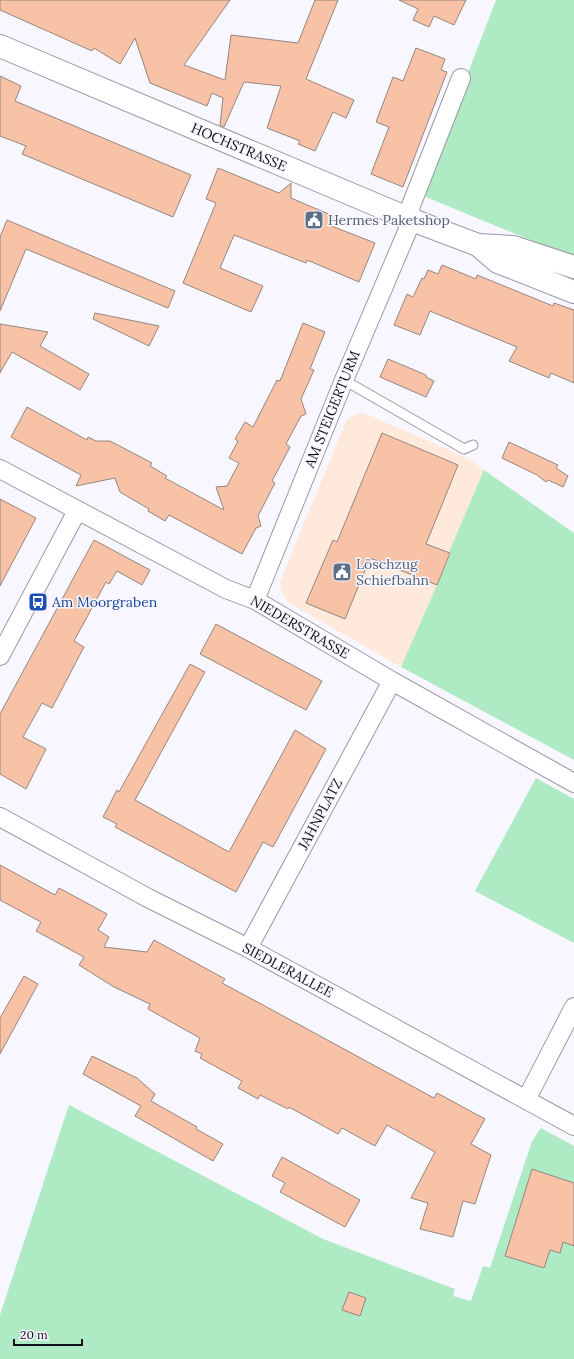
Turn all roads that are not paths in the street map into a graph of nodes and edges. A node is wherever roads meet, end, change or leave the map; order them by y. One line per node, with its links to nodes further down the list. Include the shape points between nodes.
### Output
1 (0, 46): 3 (street, HOCHSTRASSE)
2 (461, 78): 3 (street, via 410,208)
3 (412, 220): 4 (street, HOCHSTRASSE); 7 (street, AM STEIGERTURM)
4 (478, 245): 5 (street, HOCHSTRASSE, via 514,247); 6 (street, HOCHSTRASSE, via 498,262)
5 (574, 267)
6 (574, 292)
7 (344, 380): 8 (lane, via 464,449); 11 (street, AM STEIGERTURM)
8 (473, 445)
9 (0, 468): 10 (street, NIEDERSTRASSE)
10 (77, 511): 11 (street, NIEDERSTRASSE, via 226,590); 12 (street)
11 (255, 600): 13 (street, NIEDERSTRASSE)
12 (0, 656)
13 (392, 680): 14 (street, NIEDERSTRASSE); 16 (street, JAHNPLATZ)
14 (574, 783)
15 (0, 817): 16 (street, SIEDLERALLEE, via 148,898)
16 (248, 948): 18 (street, SIEDLERALLEE)
17 (574, 1007): 18 (street)
18 (526, 1100): 19 (street, SIEDLERALLEE)
19 (574, 1126)

